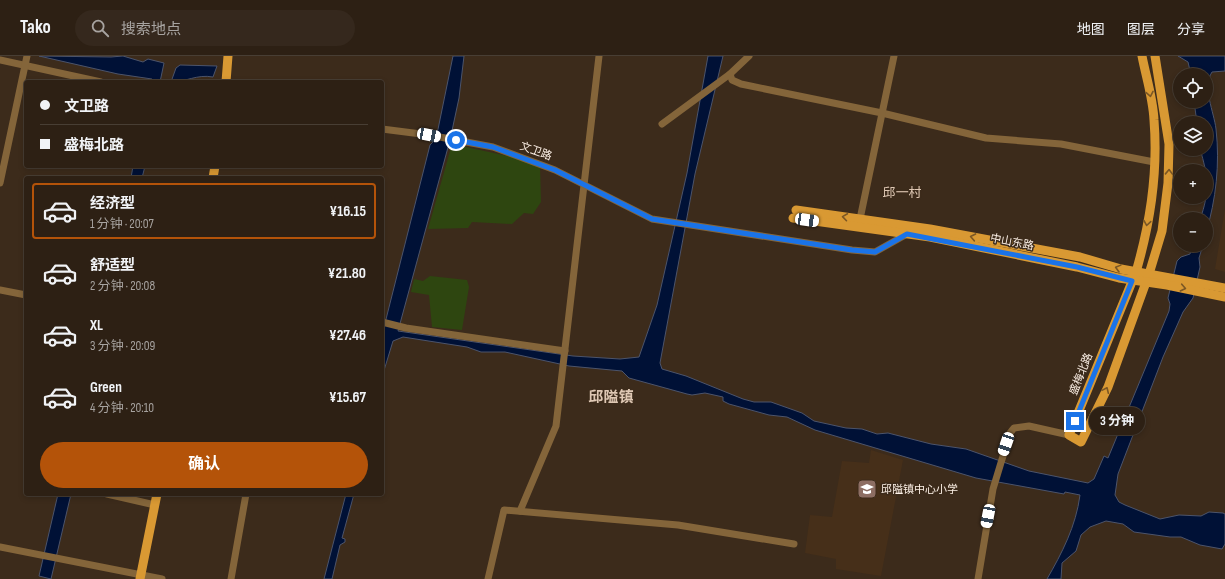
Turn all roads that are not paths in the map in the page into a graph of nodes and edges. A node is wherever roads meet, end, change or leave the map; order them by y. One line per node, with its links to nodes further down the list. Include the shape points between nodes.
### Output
1 (27, 56): 9 (street)
2 (228, 56): 12 (main road)
3 (599, 56): 32 (street)
4 (749, 56): 10 (street)
5 (894, 56): 13 (street)
6 (1142, 56): 17 (main road, 盛梅北路, one-way to 17, via 1154,118)
7 (1155, 56): 22 (main road, one-way to 7, via 1162,231 1168,183 1169,144)
8 (0, 60): 9 (street)
9 (25, 66): 11 (street); 16 (street)
10 (730, 74): 13 (street, via 732,80 742,84); 14 (street)
11 (92, 80)
12 (226, 80)
13 (882, 113): 17 (street, via 986,138 1061,144); 19 (street)
14 (662, 124)
15 (384, 129): 20 (street, 文卫路, via 493,147 548,167 652,219 875,252)
16 (2, 161): 18 (street)
17 (1154, 162): 21 (main road, 盛梅北路, one-way to 21, via 1154,181)
18 (0, 183)
19 (860, 219): 20 (main road, 中山东路, one-way to 20, via 794,214); 21 (main road, 中山东路, one-way to 19, via 1080,257 930,229)
20 (907, 234): 23 (main road, 中山东路, via 1077,267)
21 (1136, 272): 22 (main road, 中山东路); 23 (main road, 盛梅北路)
22 (1149, 274): 24 (main road, 中山东路); 25 (main road)
23 (1132, 281): 25 (main road, 中山东路); 33 (main road, 盛梅北路)
24 (1168, 281): 25 (main road, 中山东路); 26 (main road, 中山东路)
25 (1146, 283): 33 (main road, one-way to 25, via 1081,442 1108,387)
26 (1199, 287): 27 (main road, 中山东路); 30 (main road, 中山东路)
27 (1225, 288)
28 (0, 290): 29 (street)
29 (24, 295)
30 (1225, 297)
31 (384, 322): 32 (street, via 406,328)
32 (565, 351): 38 (street, via 556,426)
33 (1069, 435): 45 (street, via 1029,426 1014,428 1010,433 993,489)
34 (116, 496): 37 (street)
35 (157, 496): 37 (main road)
36 (246, 496): 43 (street)
37 (155, 505): 41 (main road)
38 (520, 511): 39 (street, via 678,525); 44 (street, via 504,510)
39 (794, 544)
40 (0, 547): 41 (street)
41 (140, 577): 42 (street)
42 (162, 579)
43 (231, 579)
44 (488, 579)
45 (978, 579)

